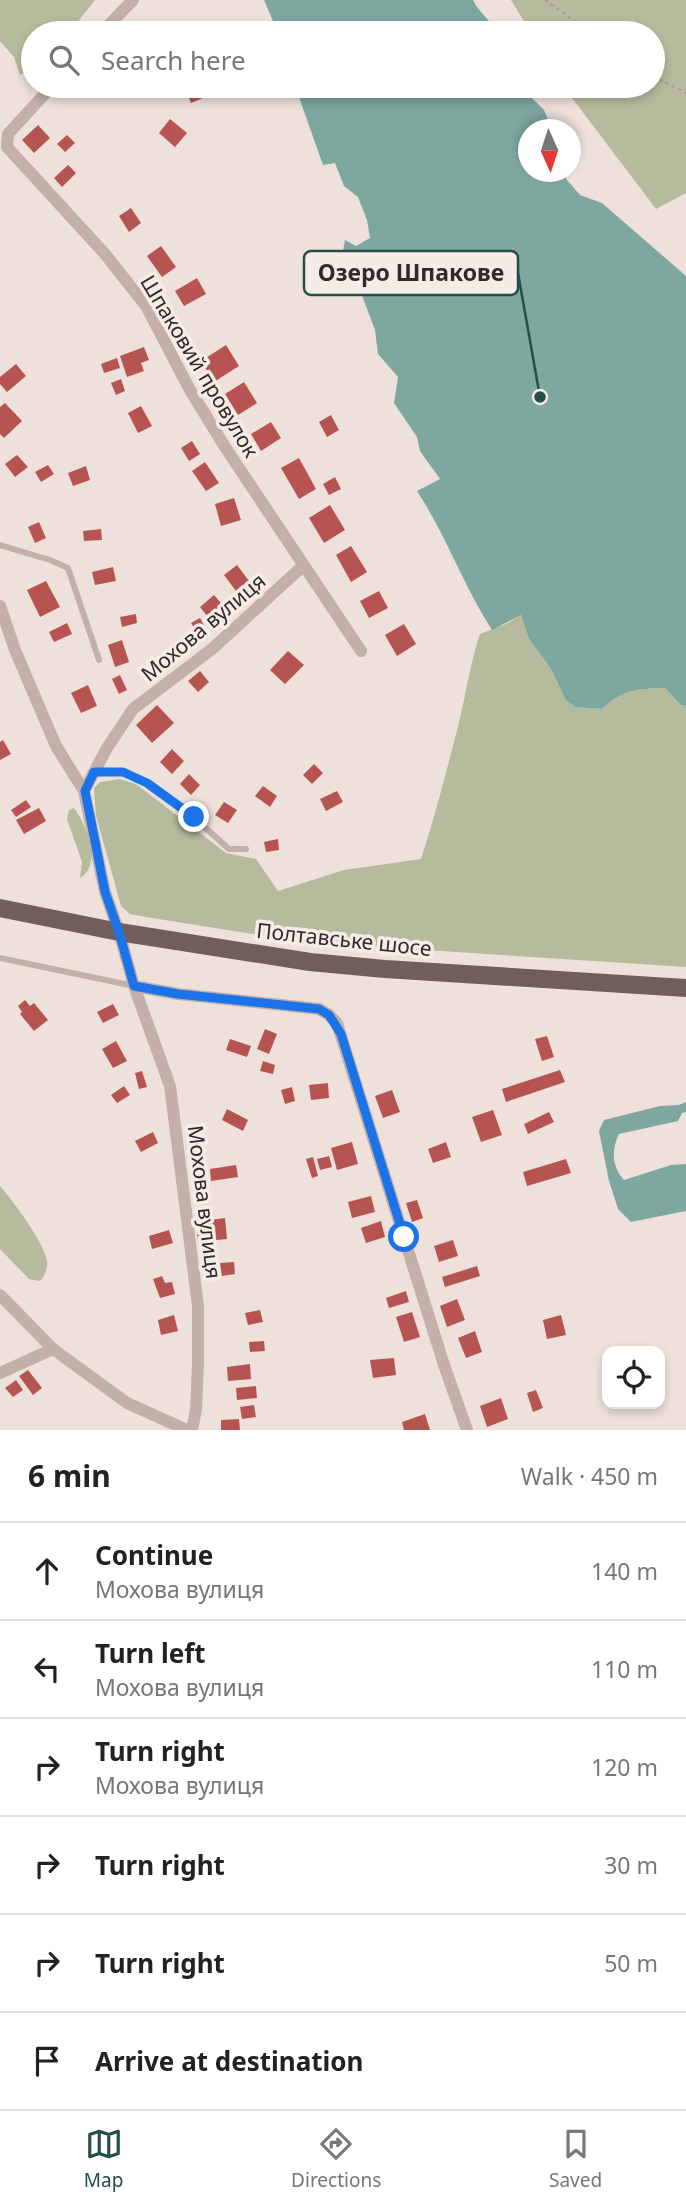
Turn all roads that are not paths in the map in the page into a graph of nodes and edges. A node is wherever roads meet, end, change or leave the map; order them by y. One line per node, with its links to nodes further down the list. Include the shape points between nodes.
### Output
1 (133, 0): 2 (street)
2 (113, 21)
3 (41, 98): 5 (street, Шпаковий провулок, via 8,134 7,147 146,306 204,413)
4 (0, 545): 8 (lane, via 68,569)
5 (304, 565): 7 (street, Шпаковий провулок); 9 (street, Мохова вулиця, via 212,649 133,709)
6 (0, 606): 10 (street, Мохова вулиця, via 56,746)
7 (361, 651)
8 (99, 660)
9 (94, 772): 10 (street, Мохова вулиця); 11 (lane, via 123,772 147,783 229,849)
10 (85, 791): 13 (street, Мохова вулиця, via 105,892)
11 (246, 849)
12 (0, 908): 13 (main road, Полтавське шосе)
13 (119, 932): 15 (street, Мохова вулиця); 16 (main road, Полтавське шосе, via 310,962)
14 (0, 958): 15 (lane)
15 (134, 986): 20 (street, Мохова вулиця, via 170,1086 198,1306 198,1374); 21 (street, via 319,1009 329,1015 341,1034)
16 (686, 988)
17 (0, 1295): 18 (street)
18 (53, 1349): 19 (street); 20 (street, via 127,1402)
19 (0, 1373)
20 (190, 1430)
21 (467, 1430)

